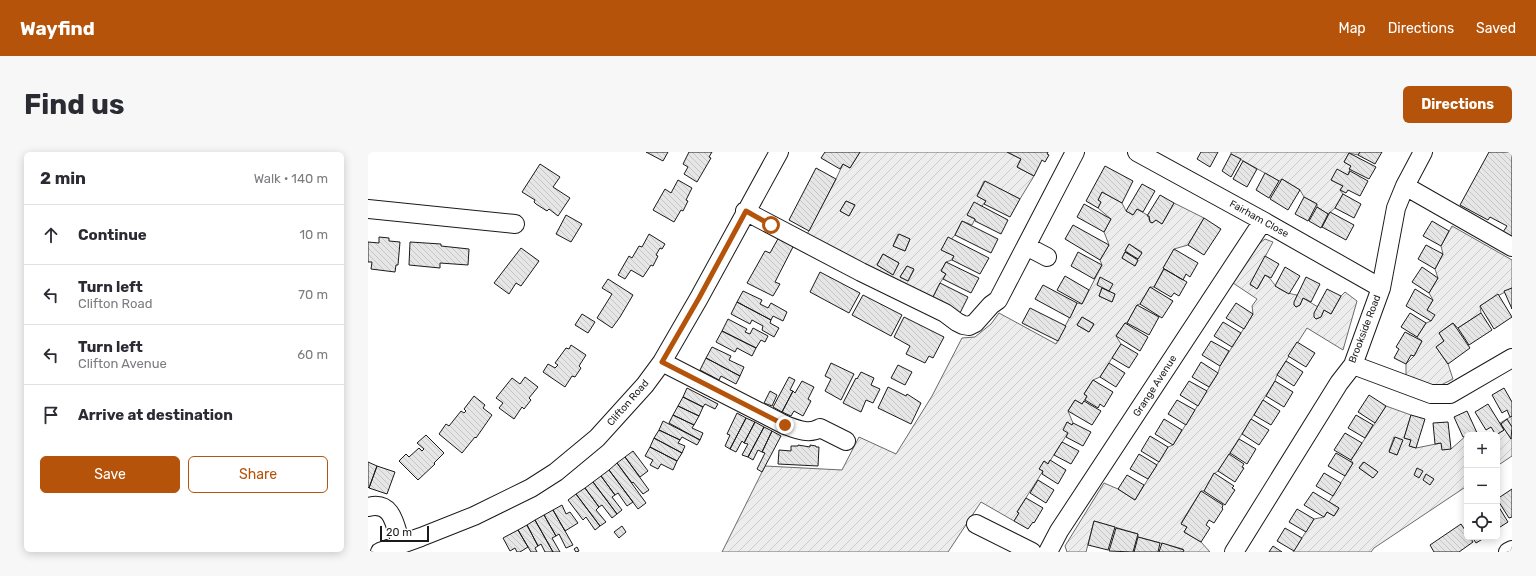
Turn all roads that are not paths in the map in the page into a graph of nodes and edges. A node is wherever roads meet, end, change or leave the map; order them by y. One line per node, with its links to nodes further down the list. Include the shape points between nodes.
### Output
1 (779, 152): 7 (street, Clifton Road)
2 (1075, 152): 10 (street)
3 (1137, 152): 8 (street, Fairham Close)
4 (1423, 152): 5 (street, Brookside Road)
5 (1405, 186): 11 (street); 13 (street, Brookside Road, via 1396,208)
6 (368, 209): 9 (street, via 491,229)
7 (746, 211): 10 (street, via 969,326 998,300); 15 (street, Clifton Road)
8 (1263, 221): 13 (street, Fairham Close); 24 (street, Grange Avenue)
9 (515, 224)
10 (1026, 246): 12 (street)
11 (1512, 247)
12 (1047, 257)
13 (1381, 288): 16 (street, Brookside Road)
14 (1512, 358): 16 (street, via 1450,394 1440,395)
15 (662, 362): 17 (street, via 785,425 806,431 816,430 824,420); 20 (street, Clifton Road, via 612,423 556,472 531,488 474,516)
16 (1353, 365): 25 (street, Brookside Road, via 1339,383)
17 (846, 441)
18 (368, 507): 20 (street, via 378,506 389,511)
19 (976, 524): 23 (street)
20 (401, 544): 22 (street, Clifton Road)
21 (1512, 550): 26 (street)
22 (380, 552)
23 (1032, 552)
24 (1048, 552)
25 (1234, 552)
26 (1508, 552)

